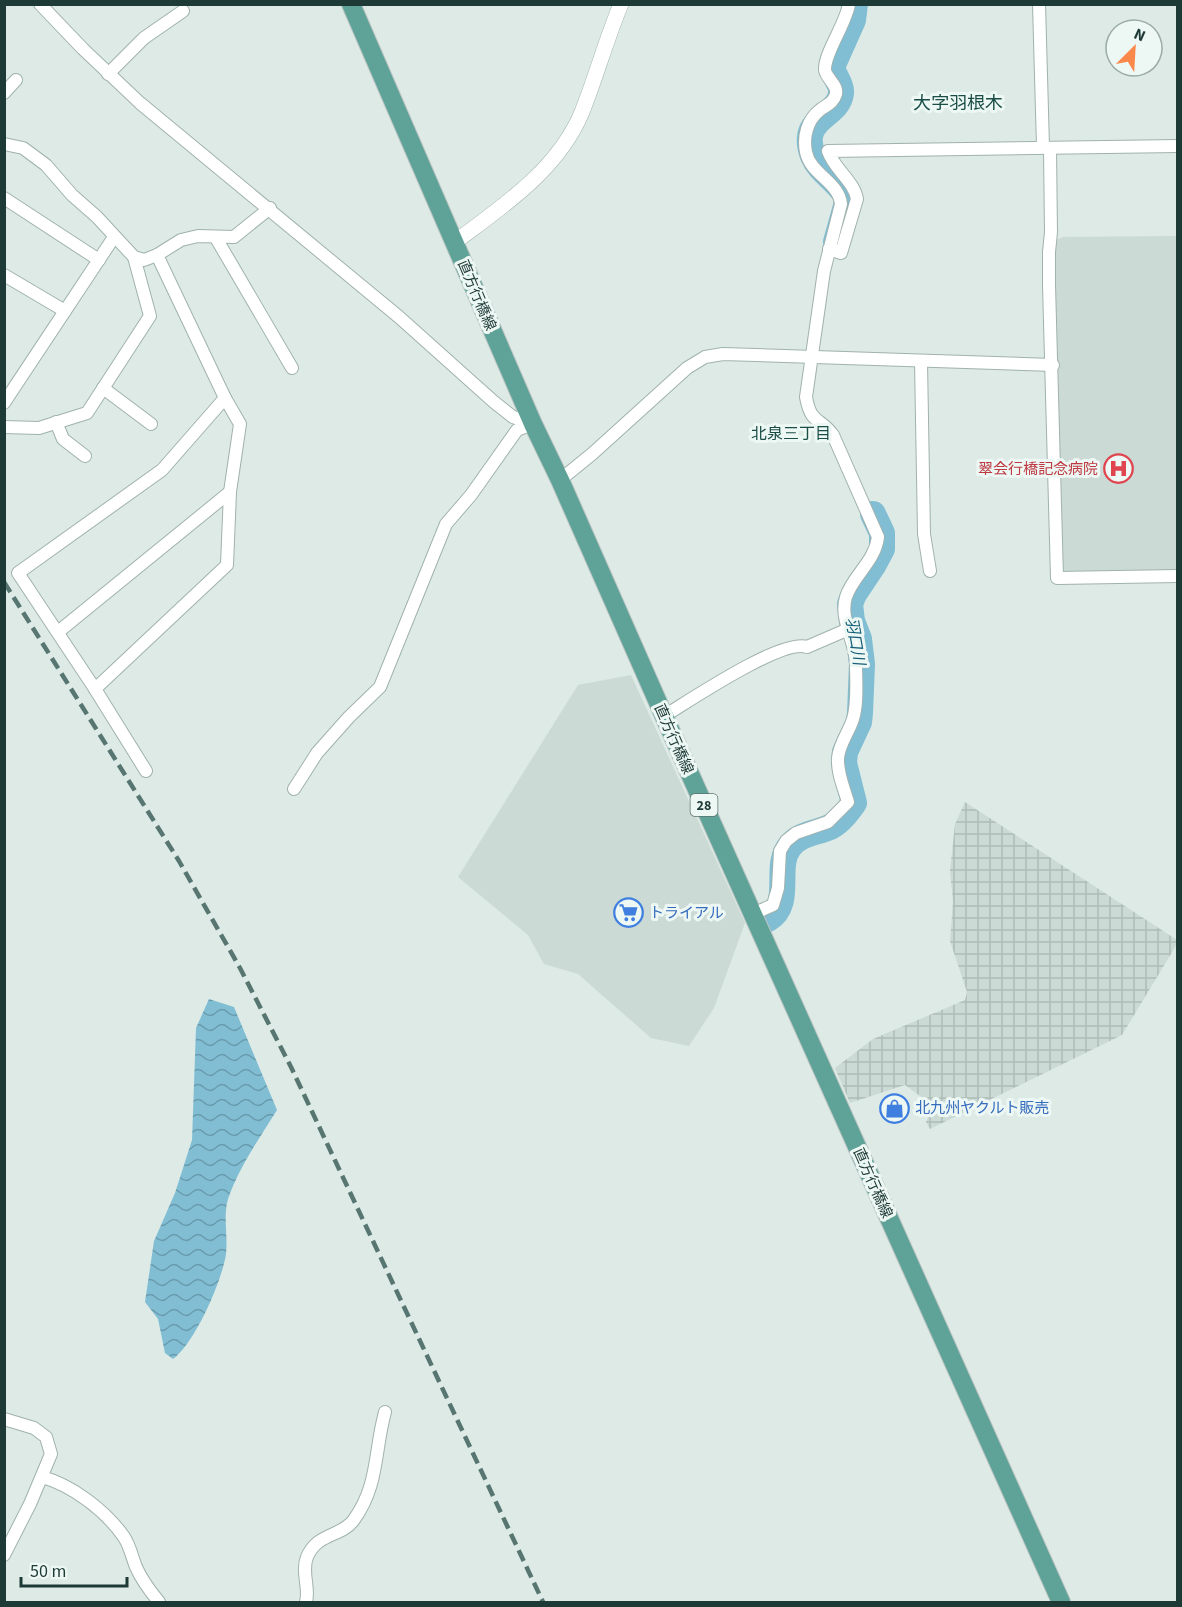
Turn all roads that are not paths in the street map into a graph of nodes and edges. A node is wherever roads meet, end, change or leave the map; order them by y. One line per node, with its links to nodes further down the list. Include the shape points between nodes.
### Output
1 (40, 4): 7 (street)
2 (351, 4): 17 (main road, 直方行橋線 / 28)
3 (621, 4): 17 (street, via 572,132 518,194)
4 (849, 4): 18 (street, via 826,60 825,72 836,94 832,103 813,116 805,141 806,155 814,168 840,197)
5 (1039, 4): 12 (street)
6 (183, 11): 7 (street, via 144,38)
7 (108, 74): 14 (street)
8 (16, 80): 9 (street)
9 (4, 93)
10 (4, 144): 15 (street, via 24,148 46,165)
11 (1178, 146): 12 (street)
12 (1046, 148): 18 (street, via 828,151 857,198 841,253); 26 (street)
13 (4, 198): 21 (street)
14 (270, 208): 16 (street, via 234,237); 33 (street, via 494,402 513,417)
15 (114, 237): 20 (street); 21 (street)
16 (216, 238): 19 (street, via 198,236 181,240); 27 (street)
17 (455, 242): 33 (main road, 直方行橋線 / 28)
18 (829, 249): 24 (street)
19 (157, 255): 20 (street, via 144,260); 29 (street)
20 (134, 257): 28 (street, via 150,316)
21 (99, 260): 23 (street)
22 (4, 275): 23 (street)
23 (65, 311): 30 (street)
24 (811, 357): 25 (street); 36 (street, via 705,357 687,368); 46 (street, via 808,410 833,435 878,537 876,548 852,584 844,607 856,662 855,712 838,756 848,802 828,822 796,833 786,841 780,851 773,905)
25 (921, 361): 26 (street); 38 (street, via 924,534)
26 (1053, 365): 39 (street, via 1057,578)
27 (292, 368)
28 (103, 388): 31 (street, via 87,413); 32 (street)
29 (225, 398): 37 (street, via 240,424); 41 (street, via 162,470 18,573)
30 (4, 403)
31 (56, 422): 34 (street, via 39,428); 35 (street, via 63,439)
32 (151, 424)
33 (533, 424): 36 (main road, 直方行橋線 / 28); 45 (street, via 517,430 446,524 380,687 317,753)
34 (4, 427)
35 (85, 456)
36 (560, 480): 43 (main road, 直方行橋線 / 28)
37 (230, 492): 41 (street); 42 (street, via 227,565)
38 (930, 571)
39 (1178, 576)
40 (843, 631): 43 (street, via 807,647 786,648 750,664)
41 (57, 632): 42 (street)
42 (95, 688): 44 (street)
43 (663, 716): 46 (main road, 直方行橋線 / 28)
44 (146, 771)
45 (294, 789)
46 (753, 914): 53 (main road, 直方行橋線 / 28)
47 (385, 1412): 52 (street, via 371,1488 347,1527 311,1549 305,1568)
48 (4, 1419): 49 (street, via 34,1428 46,1437 51,1454)
49 (42, 1477): 50 (street); 51 (street, via 79,1494 124,1536 143,1583)
50 (4, 1555)
51 (159, 1602)
52 (306, 1602)
53 (1061, 1602)

